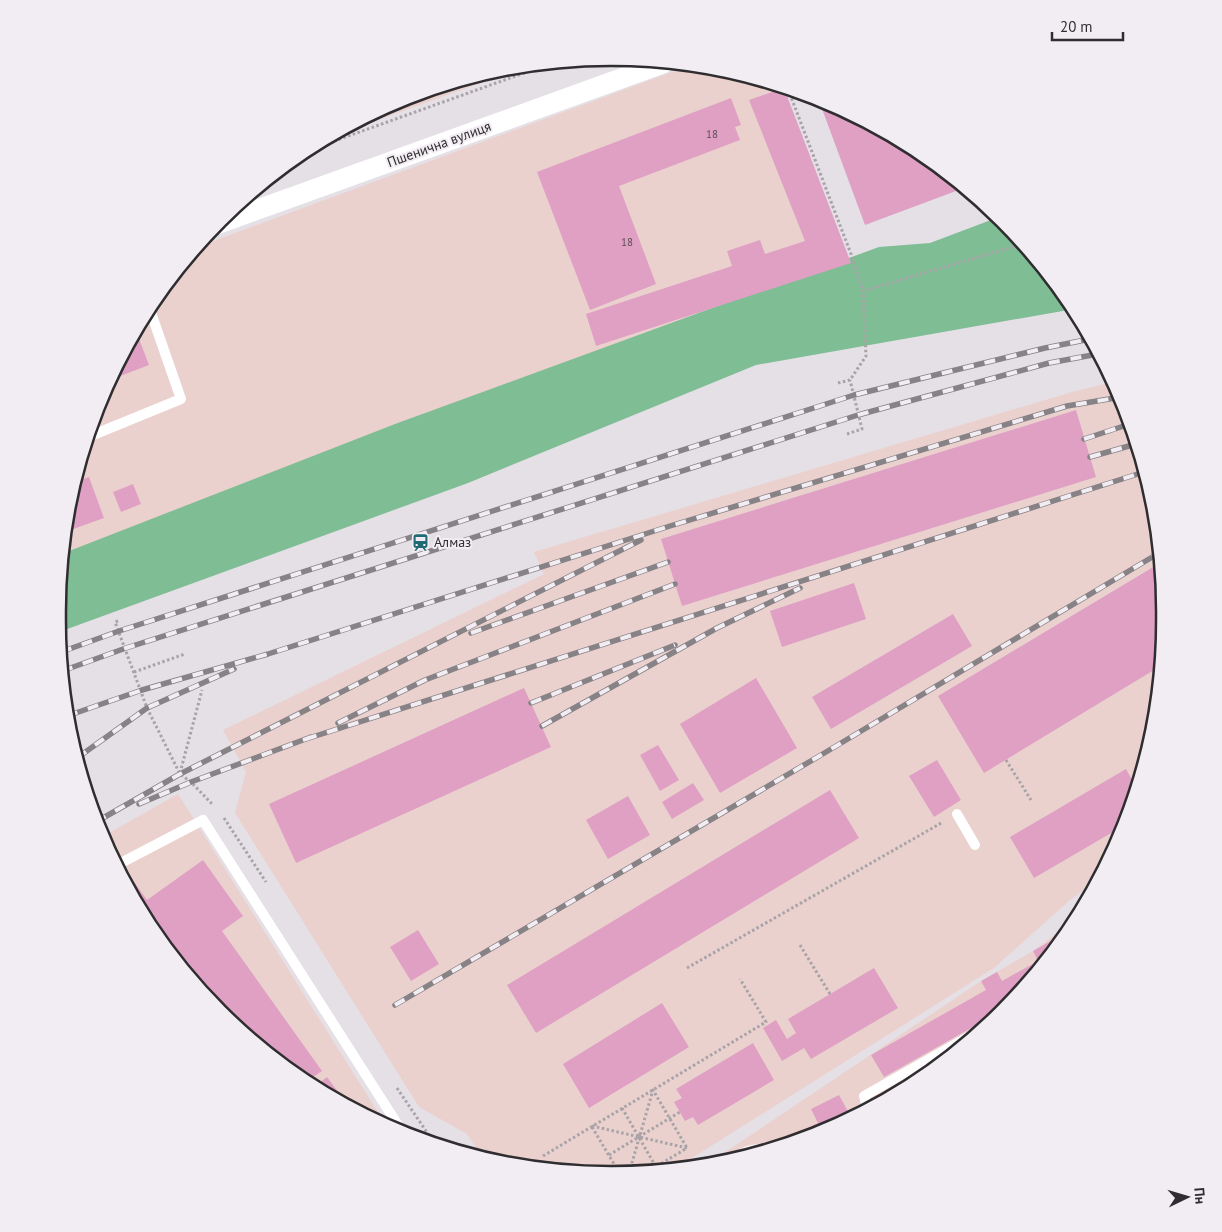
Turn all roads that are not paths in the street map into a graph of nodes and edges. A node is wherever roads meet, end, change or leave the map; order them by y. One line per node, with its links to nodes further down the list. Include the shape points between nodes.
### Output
1 (634, 67): 2 (street, Пшенична вулиця)
2 (235, 218)
3 (152, 317): 4 (lane, via 181,399)
4 (96, 434)
5 (957, 814): 6 (lane)
6 (975, 845)
7 (122, 862): 10 (lane, via 203,820)
8 (951, 1047): 9 (lane, via 864,1096)
9 (866, 1102)
10 (394, 1120)

